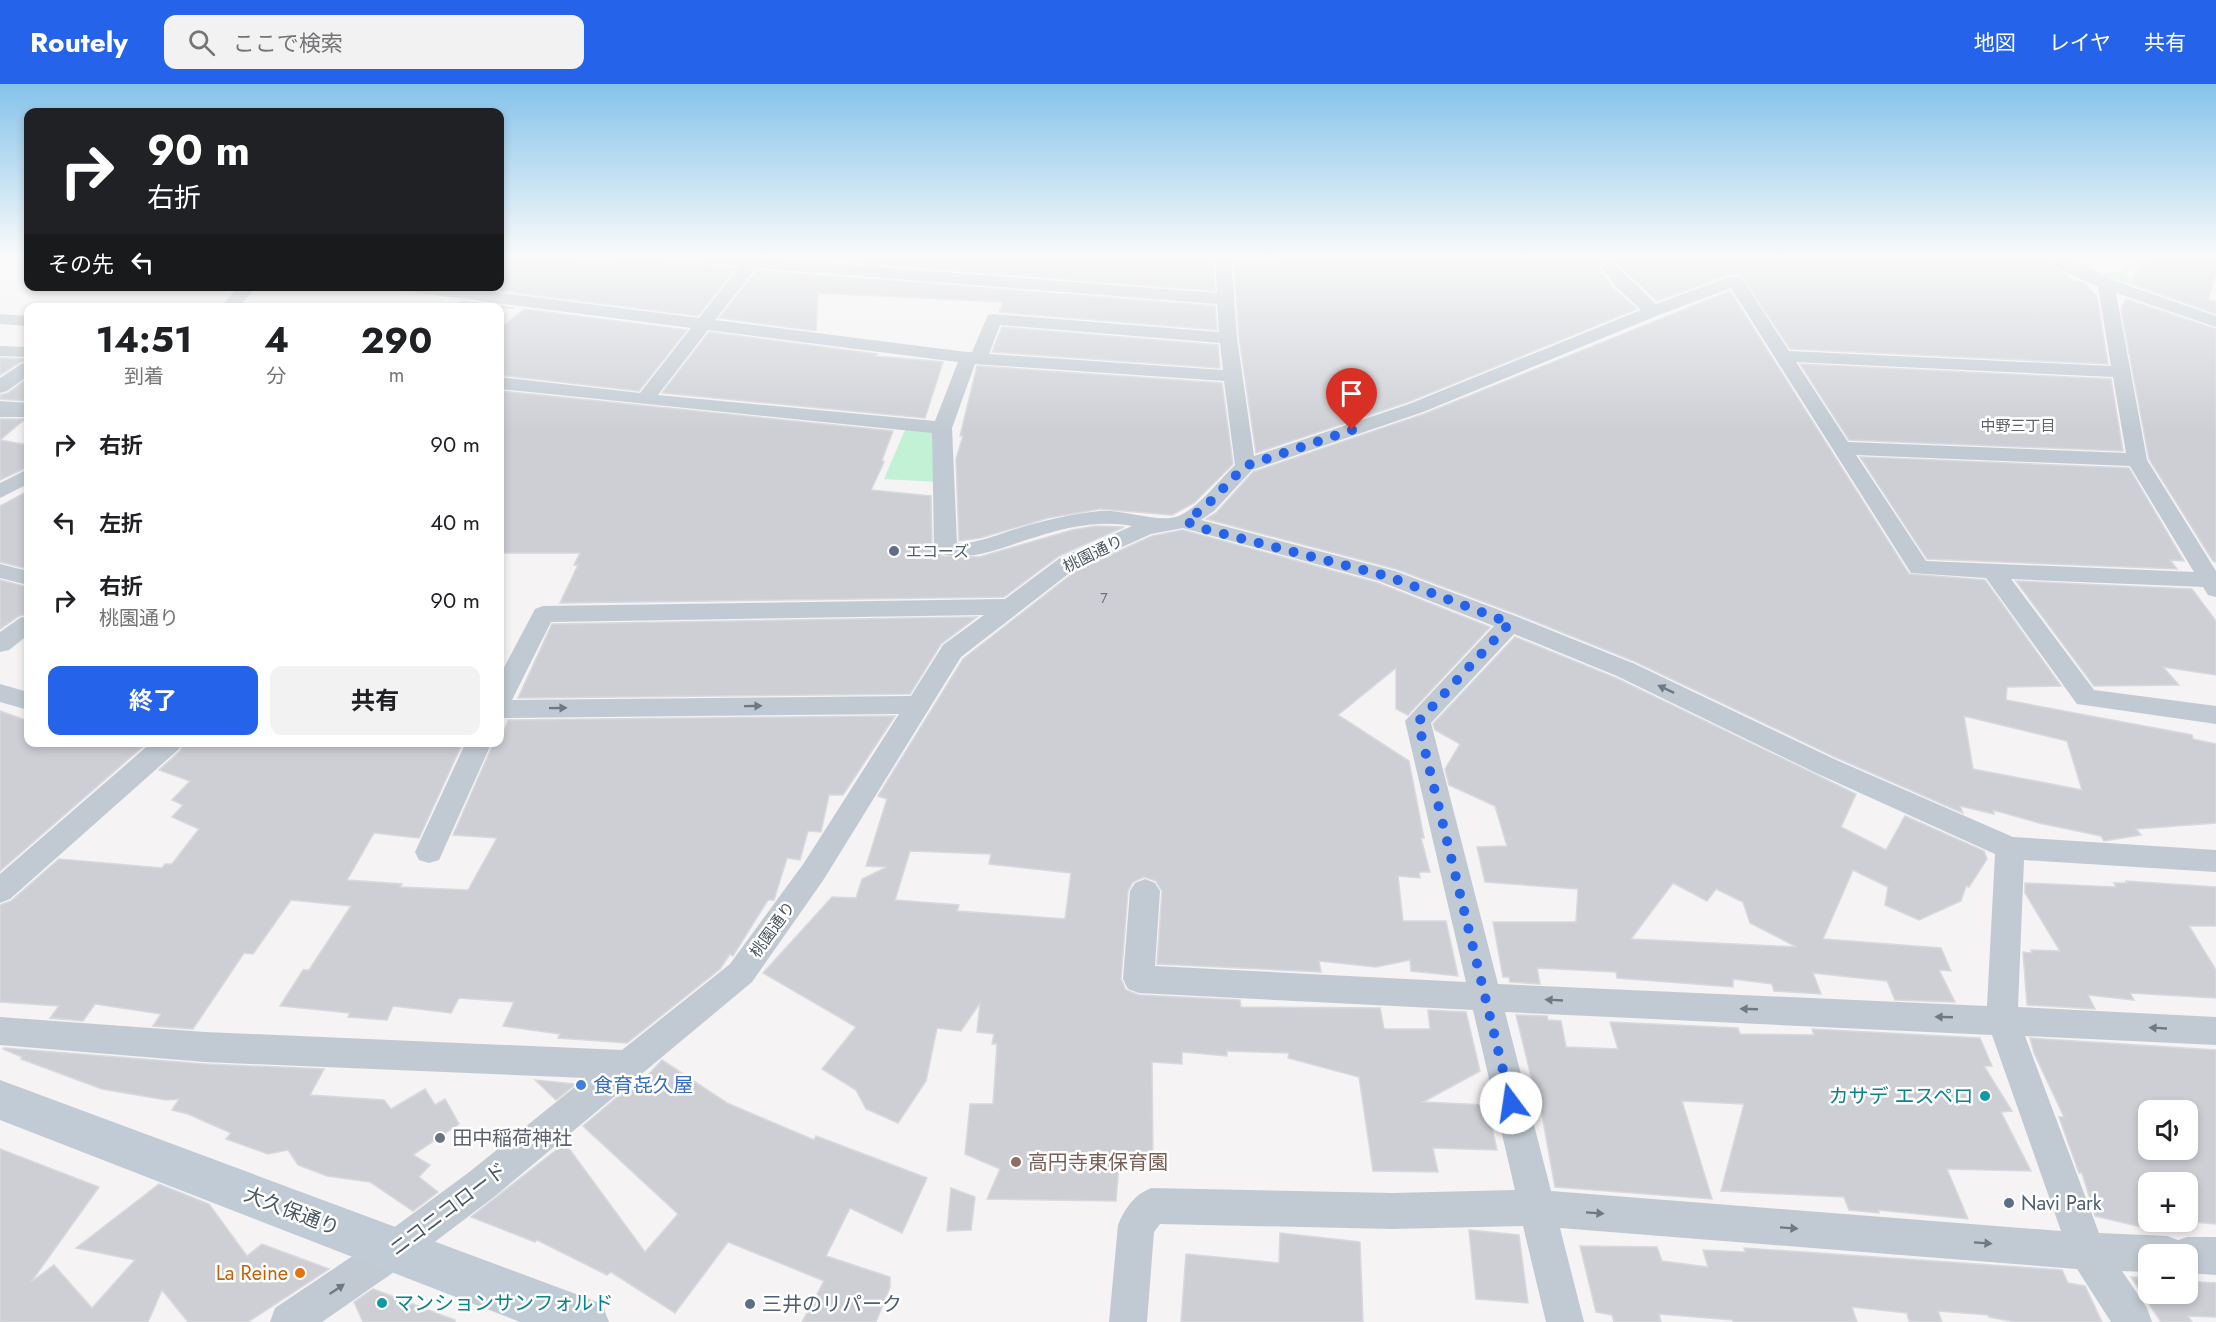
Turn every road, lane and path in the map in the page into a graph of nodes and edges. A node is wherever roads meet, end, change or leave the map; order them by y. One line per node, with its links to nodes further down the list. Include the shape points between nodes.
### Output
1 (652, 314): 11 (street)
2 (713, 314): 11 (street)
3 (1226, 314): 12 (street)
4 (1646, 314): 28 (street, 桃園通り, via 1416,408)
5 (1755, 314): 15 (street, 桃園通り)
6 (2111, 314): 18 (street)
7 (2198, 314): 10 (street)
8 (0, 319): 9 (street)
9 (24, 321)
10 (2216, 322)
11 (705, 324): 16 (street); 22 (street)
12 (1228, 338): 16 (street, via 994,319); 19 (street)
13 (0, 351): 14 (street)
14 (24, 352)
15 (1783, 356): 18 (street); 26 (street)
16 (973, 358): 19 (street); 25 (street)
17 (24, 371): 21 (street)
18 (2120, 372): 27 (street)
19 (1232, 376): 28 (street)
20 (504, 383): 22 (street)
21 (0, 387)
22 (645, 399): 25 (street)
23 (0, 409): 24 (street)
24 (24, 410)
25 (942, 428): 32 (street, via 945,544 950,549 975,551 1015,536 1100,517 1144,520)
26 (1842, 448): 27 (street); 34 (street, via 1919,568)
27 (2137, 460): 36 (street)
28 (1245, 466): 31 (street, 桃園通り)
29 (24, 477): 30 (street)
30 (0, 492)
31 (1186, 521): 32 (street, 桃園通り); 38 (street, via 1387,576)
32 (1154, 526): 37 (street, 桃園通り, via 1068,563)
33 (0, 571): 35 (street)
34 (1993, 571): 36 (street); 46 (street, via 2086,698)
35 (24, 577)
36 (2213, 585)
37 (1009, 607): 41 (street, via 543,614); 44 (street, 桃園通り, via 952,651)
38 (1510, 623): 49 (street, one-way to 38, via 1825,766 1626,670); 54 (street, via 1418,722)
39 (24, 627): 40 (street)
40 (0, 644)
41 (504, 691)
42 (0, 693): 43 (street)
43 (24, 700)
44 (916, 705): 45 (street, one-way to 44); 58 (street, 桃園通り, via 814,871 741,973)
45 (504, 709)
46 (2216, 715)
47 (164, 747): 52 (street)
48 (477, 747): 50 (street)
49 (2010, 848): 51 (street); 55 (street)
50 (429, 852)
51 (2216, 861)
52 (0, 891)
53 (1144, 891): 54 (street, via 1139,979)
54 (1486, 997): 55 (street, one-way to 54); 60 (street)
55 (2002, 1019): 57 (street, one-way to 55); 62 (street)
56 (0, 1031): 58 (street, via 205,1047)
57 (2216, 1031)
58 (628, 1065): 61 (street, ニコニコロード)
59 (0, 1100): 61 (main road, 大久保通り)
60 (1536, 1208): 62 (street, one-way to 62); 68 (street, via 1392,1211 1151,1206 1136,1226); 69 (street)
61 (394, 1250): 66 (street, ニコニコロード, one-way to 61); 67 (main road, 大久保通り)
62 (2087, 1251): 63 (street); 70 (street)
63 (2138, 1253)
64 (2198, 1255): 65 (street)
65 (2216, 1256)
66 (289, 1322)
67 (584, 1322)
68 (1128, 1322)
69 (1565, 1322)
70 (2133, 1322)

